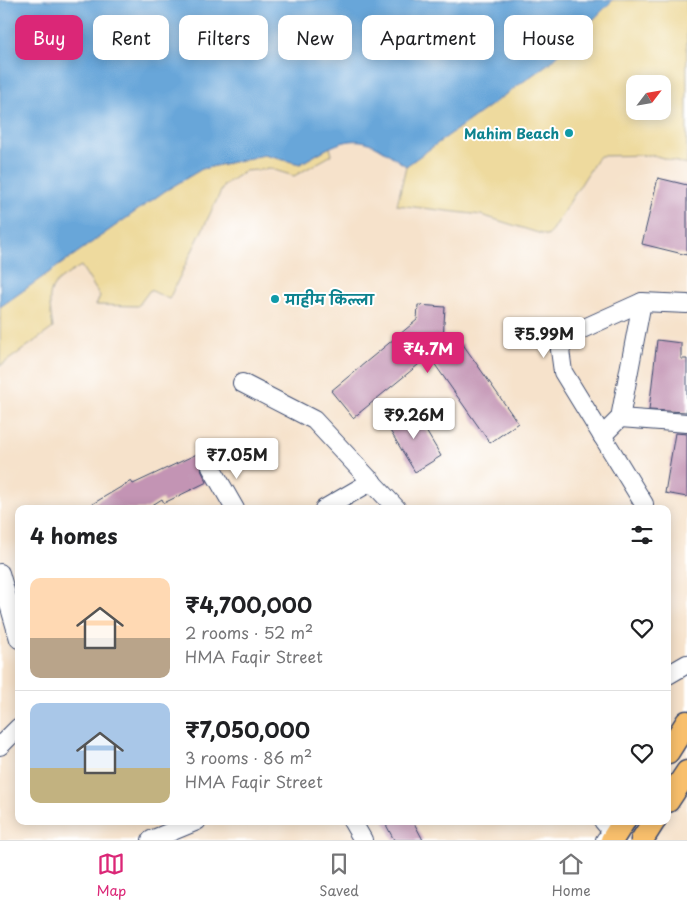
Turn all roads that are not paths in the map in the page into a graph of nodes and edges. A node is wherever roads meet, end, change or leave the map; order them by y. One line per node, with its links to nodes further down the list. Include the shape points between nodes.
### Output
1 (642, 302): 2 (street); 4 (street); 6 (street, via 580,330 567,338 560,350 563,372)
2 (687, 304)
3 (242, 383): 8 (street, via 314,420)
4 (620, 418): 5 (street); 6 (street)
5 (687, 423)
6 (602, 436): 9 (street)
7 (211, 468): 10 (street)
8 (372, 481): 11 (street); 12 (street)
9 (644, 504)
10 (233, 505)
11 (331, 505)
12 (393, 505)
13 (0, 577): 14 (street)
14 (15, 626)
15 (687, 664): 16 (street)
16 (671, 673)
17 (687, 722): 20 (main road)
18 (15, 731): 19 (street)
19 (0, 746)
20 (671, 747)
21 (687, 772): 22 (main road)
22 (671, 796)
23 (187, 825): 26 (street)
24 (354, 825): 27 (street)
25 (651, 825): 28 (main road)
26 (151, 840)
27 (363, 840)
28 (642, 840)

